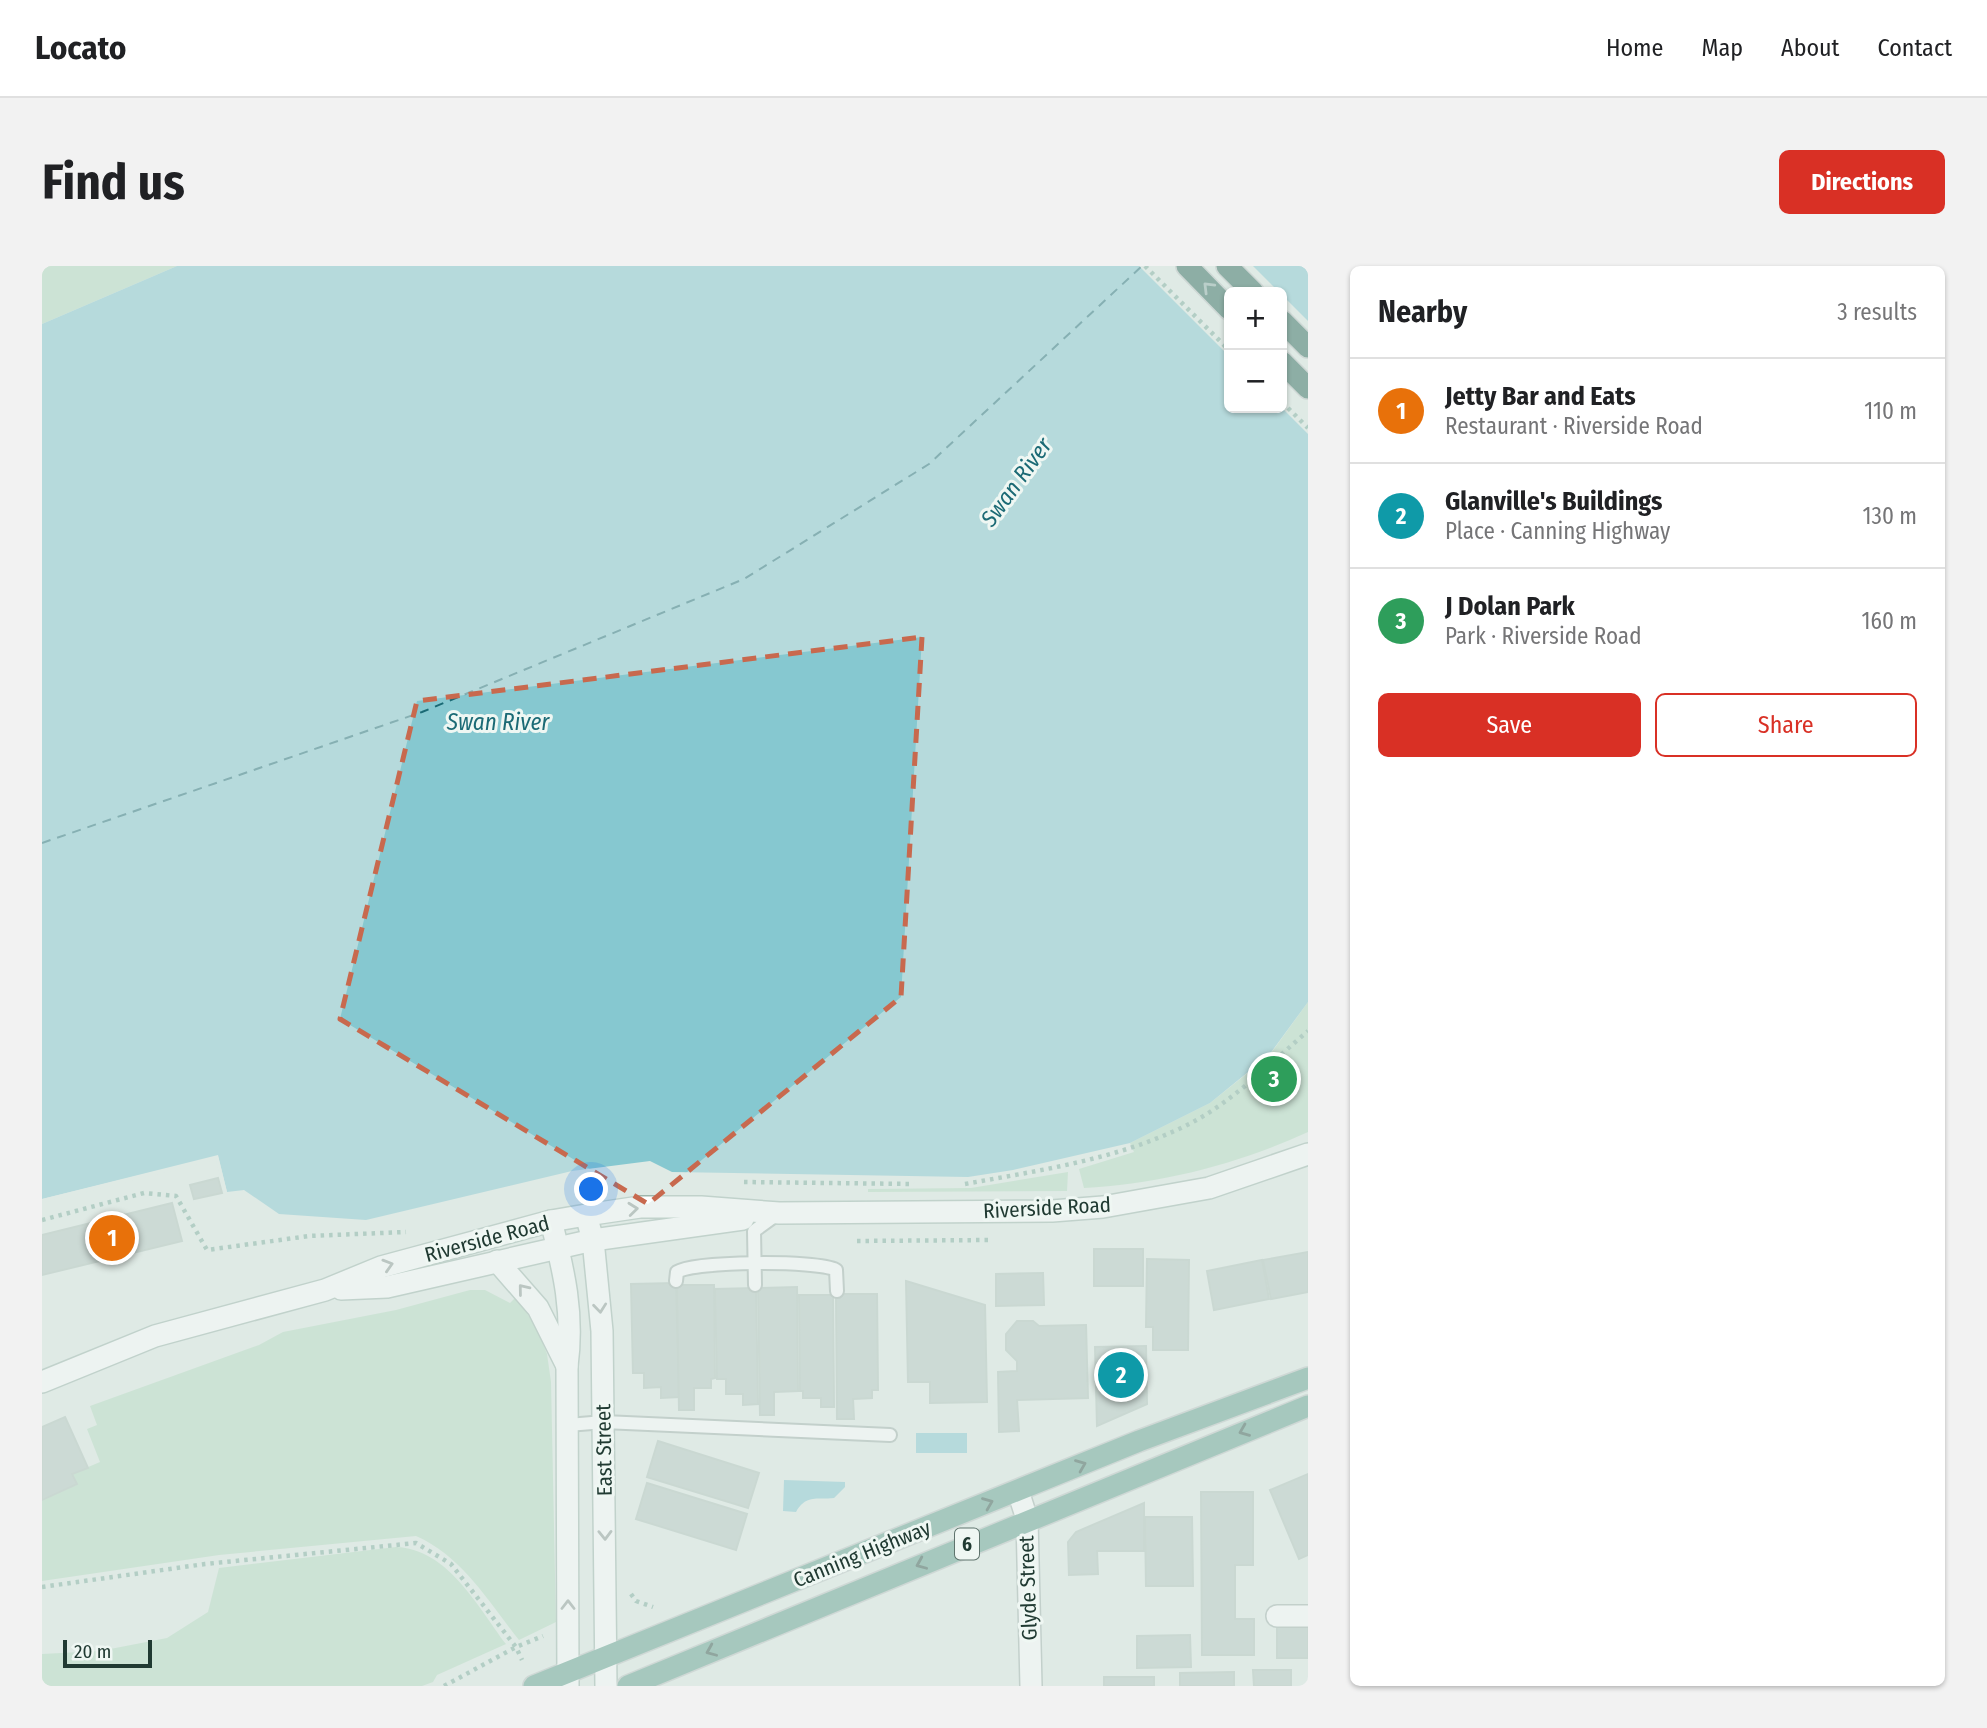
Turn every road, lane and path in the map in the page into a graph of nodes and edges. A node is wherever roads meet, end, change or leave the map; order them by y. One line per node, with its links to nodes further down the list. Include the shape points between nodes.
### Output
1 (1145, 266): 7 (path)
2 (1186, 266): 5 (highway, one-way to 2)
3 (1227, 266): 4 (highway)
4 (1248, 287)
5 (1224, 304)
6 (1287, 326): 8 (highway)
7 (1224, 345)
8 (1308, 346)
9 (1287, 367): 10 (highway)
10 (1308, 388)
11 (1287, 407): 12 (path)
12 (1308, 428)
13 (1254, 1078): 14 (path)
14 (1268, 1095)
15 (1308, 1154): 16 (street, Riverside Road, via 1209,1188 1103,1207)
16 (779, 1213): 17 (street, Riverside Road, one-way to 16, via 640,1207); 20 (street, Riverside Road); 24 (lane, via 754,1231)
17 (586, 1215): 18 (street, Riverside Road); 20 (street, East Street)
18 (551, 1221): 22 (street, East Street); 27 (street, Riverside Road, one-way to 18, via 381,1267)
19 (1005, 1239): 21 (path)
20 (593, 1240): 22 (street, Riverside Road); 33 (street, East Street, one-way to 33)
21 (846, 1241)
22 (557, 1247): 23 (street, Riverside Road); 29 (street, East Street, via 572,1332)
23 (497, 1261): 27 (street, Riverside Road, via 387,1287); 29 (street, one-way to 23, via 538,1308)
24 (754, 1261): 25 (lane, via 684,1268 677,1272); 26 (lane); 28 (lane, via 832,1268 837,1273)
25 (676, 1281)
26 (755, 1285)
27 (325, 1290): 31 (street, Riverside Road, via 155,1336)
28 (837, 1292)
29 (566, 1366): 34 (street, East Street)
30 (1308, 1378): 36 (main road, Canning Highway / 6, one-way to 30)
31 (42, 1382)
32 (1308, 1406): 37 (main road, Canning Highway / 6, one-way to 37)
33 (604, 1422): 34 (lane); 35 (lane); 45 (street, East Street, one-way to 45)
34 (568, 1425): 47 (street, East Street, one-way to 34)
35 (890, 1435)
36 (1018, 1491): 37 (street, Glyde Street); 45 (main road, Canning Highway / 6, one-way to 36)
37 (1027, 1520): 51 (main road, Canning Highway / 6, one-way to 51); 52 (street, Glyde Street)
38 (625, 1582): 40 (path, via 636,1601)
39 (42, 1587): 44 (path, via 205,1563 416,1543 451,1564)
40 (653, 1607)
41 (1276, 1616): 42 (street)
42 (1308, 1616)
43 (545, 1636): 44 (path)
44 (516, 1647): 46 (path); 48 (path)
45 (607, 1658): 47 (main road, Canning Highway / 6); 50 (street, East Street)
46 (522, 1660)
47 (568, 1680): 49 (main road, Canning Highway / 6)
48 (444, 1686)
49 (534, 1686)
50 (606, 1686)
51 (628, 1686)
52 (1031, 1686)

